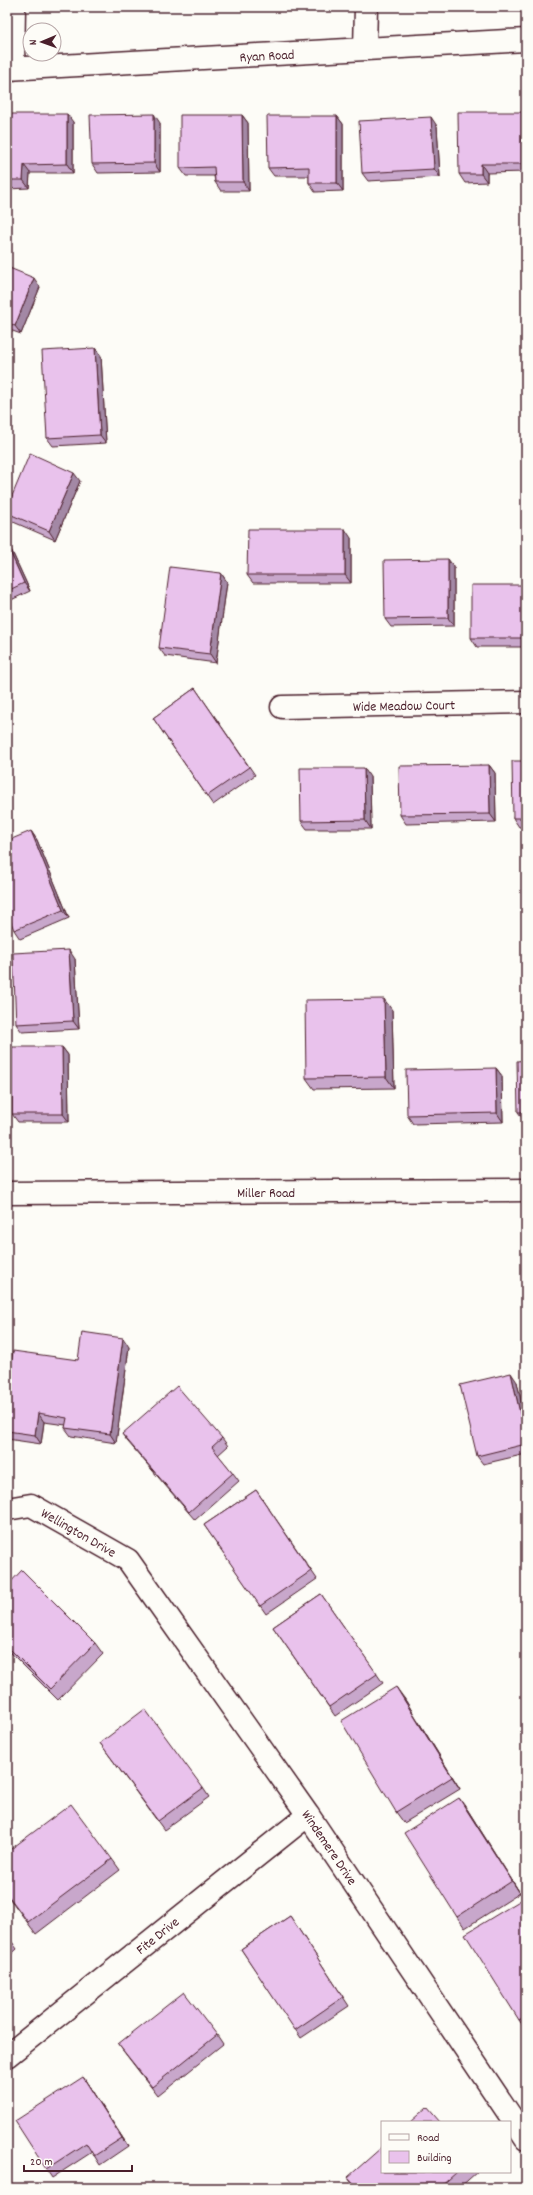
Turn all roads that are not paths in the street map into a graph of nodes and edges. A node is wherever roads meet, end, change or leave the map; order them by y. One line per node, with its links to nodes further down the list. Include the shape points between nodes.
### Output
1 (14, 7): 5 (street)
2 (366, 7): 4 (street)
3 (526, 40): 4 (street, Ryan Road)
4 (365, 49): 5 (street, Ryan Road)
5 (10, 69)
6 (526, 702): 7 (street, Wide Meadow Court)
7 (282, 707)
8 (526, 1190): 9 (street, Miller Road)
9 (7, 1194)
10 (7, 1509): 11 (street, Wellington Drive, via 31,1505)
11 (128, 1560): 12 (street, Windemere Drive)
12 (308, 1814): 13 (street, Fite Drive); 14 (street, Windemere Drive)
13 (7, 2056)
14 (526, 2139)

